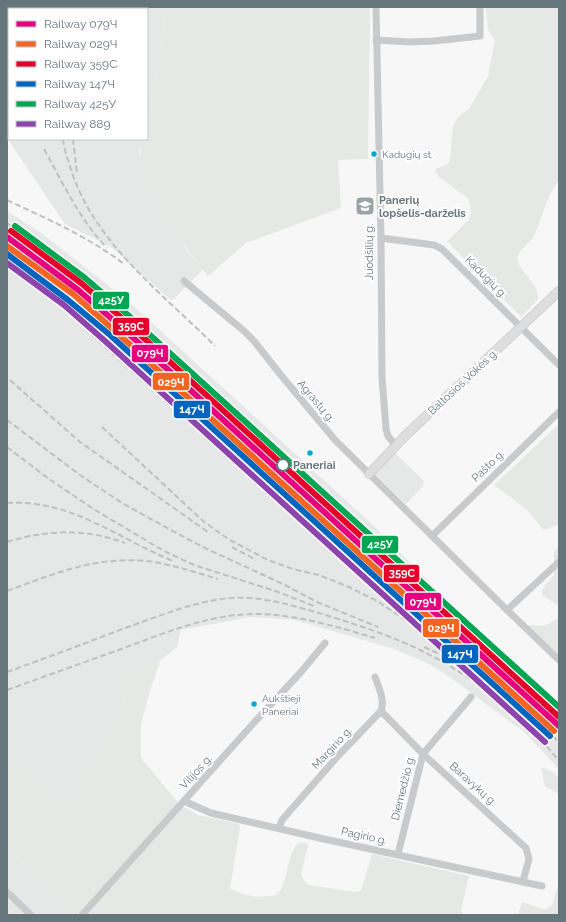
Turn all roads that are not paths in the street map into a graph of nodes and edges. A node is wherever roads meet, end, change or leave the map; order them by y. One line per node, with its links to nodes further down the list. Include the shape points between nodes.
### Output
1 (376, 7): 3 (street, Juodšilių g.)
2 (480, 7): 3 (street, via 480,36 410,42)
3 (376, 40): 4 (street, Juodšilių g.)
4 (381, 238): 7 (street, Kadugių g., via 434,245 442,249); 10 (street, Juodšilių g., via 382,385 386,429)
5 (184, 281): 11 (street, Agrastų g., via 254,341 335,440)
6 (559, 291): 7 (main road, Baltosios Vokės g.)
7 (521, 327): 8 (street, Kadugių g.); 10 (main road, Baltosios Vokės g.)
8 (559, 365)
9 (559, 412): 12 (street, Pašto g.)
10 (396, 446): 11 (main road, Baltosios Vokės g.)
11 (369, 474): 12 (street, Agrastų g.)
12 (432, 536): 14 (street, Agrastų g.)
13 (559, 562): 14 (street)
14 (507, 610): 16 (street, Agrastų g.)
15 (325, 643): 21 (street, Vilijos g.)
16 (559, 660)
17 (375, 677): 19 (street, via 381,692)
18 (471, 696): 20 (street, Diemedžio g.)
19 (381, 711): 20 (street, Baravykų g.); 22 (street, Margirio g., via 282,820)
20 (423, 754): 23 (street, Diemedžio g.); 24 (street, Baravykų g., via 526,848 529,859)
21 (184, 801): 22 (street, Pagirio g., via 211,813); 28 (street, Vilijos g.)
22 (279, 828): 23 (street, Pagirio g.)
23 (398, 854): 24 (street, Pagirio g.)
24 (523, 881): 25 (street, Pagirio g.)
25 (542, 886)
26 (7, 892): 27 (street)
27 (31, 915)
28 (82, 915)

